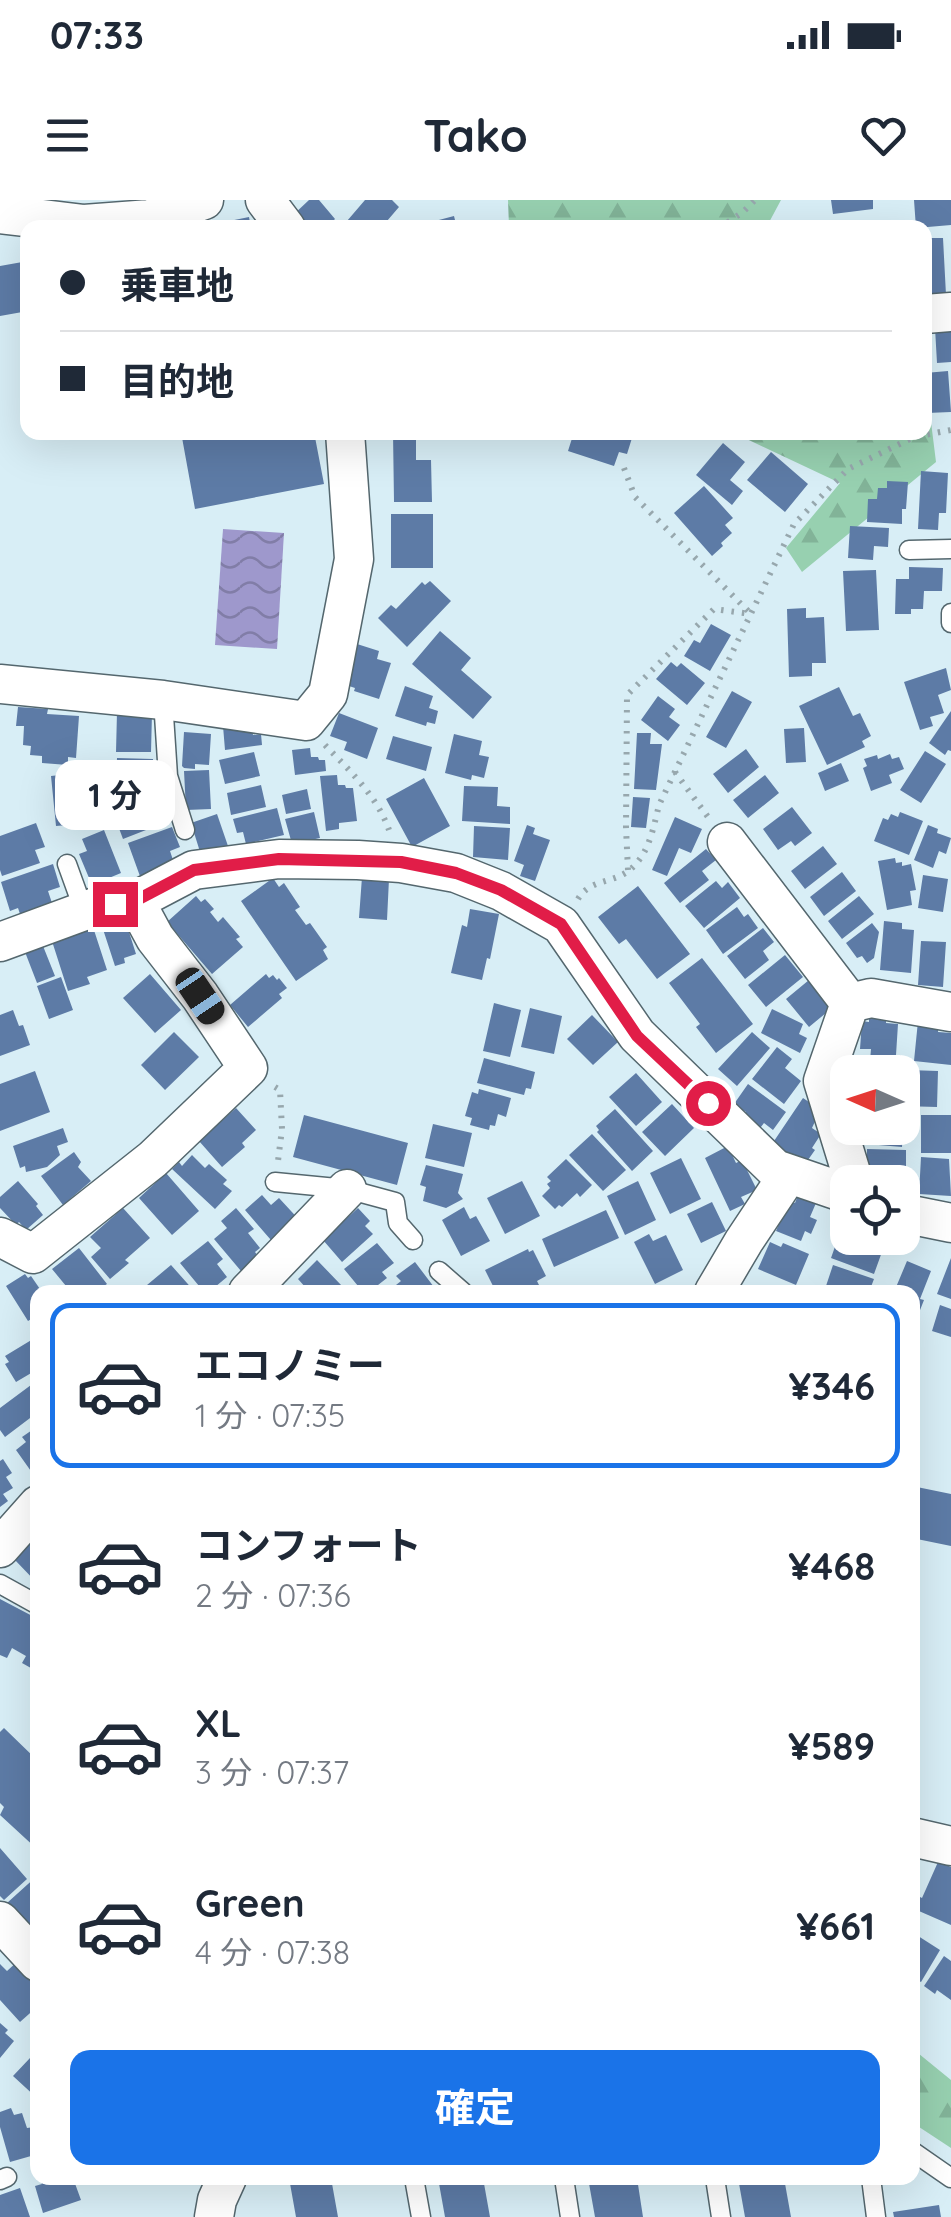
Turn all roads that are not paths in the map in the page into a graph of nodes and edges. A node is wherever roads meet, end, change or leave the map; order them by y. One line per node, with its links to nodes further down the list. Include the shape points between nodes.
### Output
1 (204, 200): 4 (street)
2 (0, 214): 3 (street)
3 (50, 220)
4 (137, 220)
5 (346, 440): 11 (street, via 354,559 328,694 306,721)
6 (951, 549): 7 (lane)
7 (909, 550)
8 (951, 614): 9 (lane)
9 (951, 623)
10 (0, 684): 11 (street)
11 (163, 700): 12 (lane, via 168,776)
12 (185, 830)
13 (727, 842): 18 (street)
14 (67, 864): 16 (lane)
15 (135, 901): 16 (street); 21 (street, via 194,870 279,859 401,862 501,890 561,924 637,1036); 27 (street, via 248,1068 153,1158 33,1254)
16 (84, 911): 17 (street)
17 (0, 942)
18 (850, 1003): 19 (street, via 871,998); 20 (street, via 822,1081)
19 (951, 1012)
20 (849, 1165)
21 (788, 1175): 23 (street); 32 (street)
22 (275, 1182): 24 (lane)
23 (830, 1188)
24 (347, 1189): 28 (lane, via 395,1202 398,1223); 30 (street)
25 (920, 1216): 26 (street)
26 (951, 1222)
27 (0, 1237)
28 (413, 1240)
29 (439, 1271): 31 (lane)
30 (255, 1285)
31 (456, 1285)
32 (718, 1285)
33 (30, 1514): 34 (street)
34 (0, 1548)
35 (0, 1584): 36 (lane)
36 (30, 1601)
37 (920, 1839): 38 (street)
38 (951, 1846)
39 (0, 1921): 40 (street)
40 (30, 1953)
41 (920, 2157): 42 (lane)
42 (951, 2178)
43 (224, 2185): 48 (street)
44 (415, 2185): 49 (lane)
45 (565, 2185): 50 (lane)
46 (716, 2185): 51 (lane)
47 (871, 2185): 52 (lane)
48 (214, 2217)
49 (422, 2217)
50 (570, 2217)
51 (721, 2217)
52 (876, 2217)

